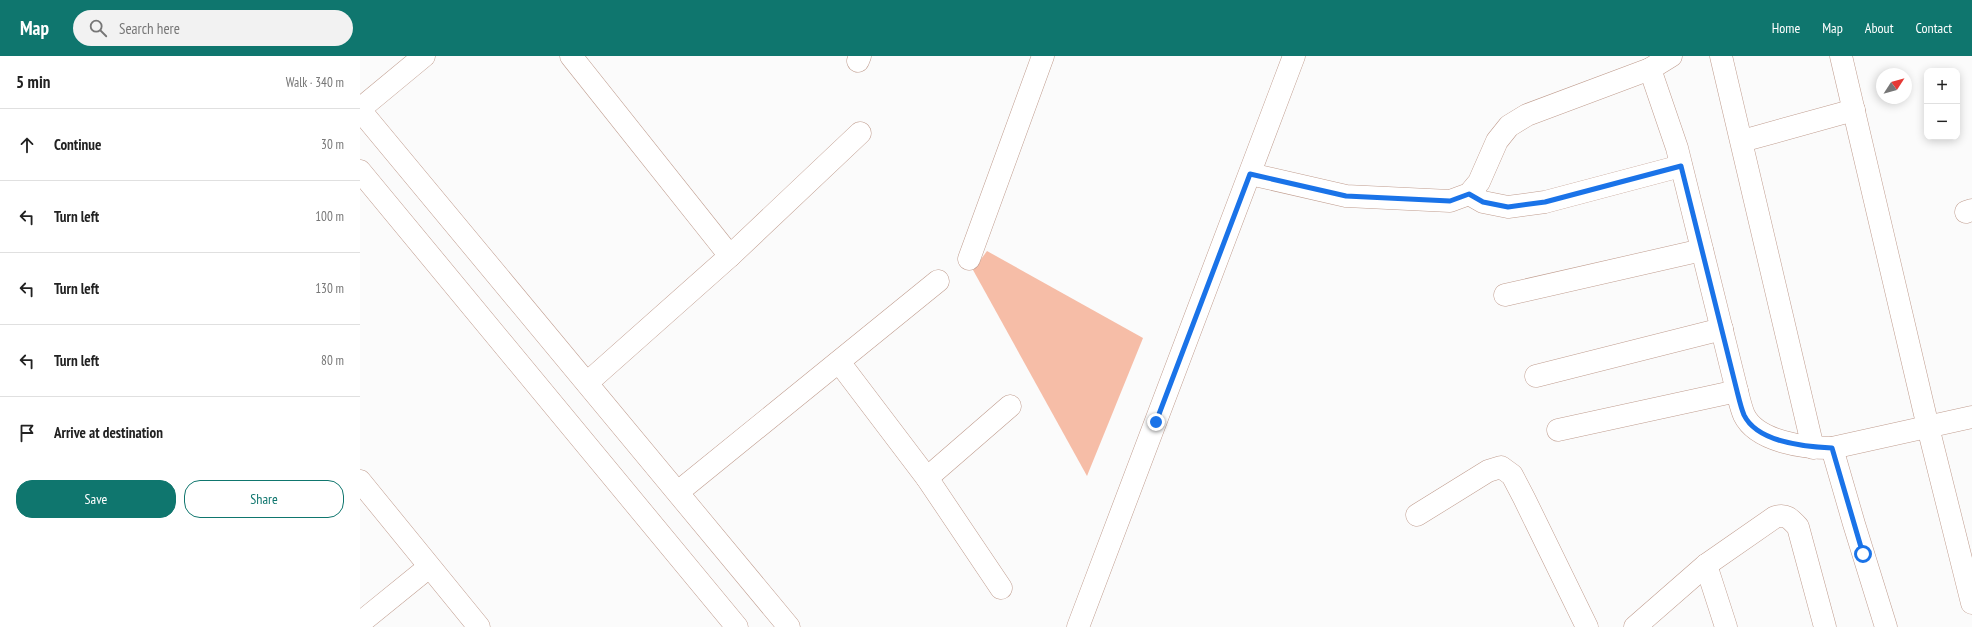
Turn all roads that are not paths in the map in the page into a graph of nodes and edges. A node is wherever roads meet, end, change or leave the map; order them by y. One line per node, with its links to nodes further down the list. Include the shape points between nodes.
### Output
1 (424, 56): 9 (street)
2 (570, 56): 18 (street)
3 (1043, 56): 19 (street)
4 (1294, 56): 15 (street)
5 (1672, 56): 8 (street)
6 (1721, 56): 12 (street)
7 (1841, 56): 10 (street)
8 (1650, 69): 13 (street); 16 (street, via 1527,115 1509,126 1497,141 1479,182)
9 (360, 109): 25 (street)
10 (1854, 110): 12 (street); 29 (street)
11 (860, 133): 18 (street)
12 (1742, 141): 31 (street)
13 (1681, 166): 16 (street, via 1545,202 1508,207 1483,202); 17 (street)
14 (360, 171): 42 (street)
15 (1250, 174): 16 (street, via 1346,196 1450,201); 44 (street)
16 (1469, 194)
17 (1702, 250): 21 (street); 22 (street)
18 (730, 256): 25 (street)
19 (969, 259)
20 (938, 281): 23 (street)
21 (1506, 295)
22 (1722, 329): 24 (street); 26 (street)
23 (839, 362): 32 (street); 34 (street)
24 (1536, 376)
25 (587, 383): 34 (street)
26 (1737, 391): 30 (street); 31 (street, via 1744,415 1759,432 1775,439)
27 (1010, 406): 32 (street)
28 (1972, 417): 29 (street)
29 (1928, 428): 31 (street); 39 (street)
30 (1558, 430)
31 (1822, 448): 49 (street)
32 (927, 478): 38 (street)
33 (360, 481): 37 (street)
34 (678, 492): 43 (street)
35 (1417, 515): 45 (street, via 1488,471 1501,467 1512,475)
36 (1706, 565): 46 (street); 47 (street); 48 (street, via 1775,517 1783,515 1790,518 1798,527)
37 (429, 567): 40 (street); 41 (street)
38 (1001, 588)
39 (1972, 603)
40 (360, 623)
41 (479, 627)
42 (737, 627)
43 (789, 627)
44 (1078, 627)
45 (1587, 627)
46 (1635, 627)
47 (1726, 627)
48 (1826, 627)
49 (1886, 627)

